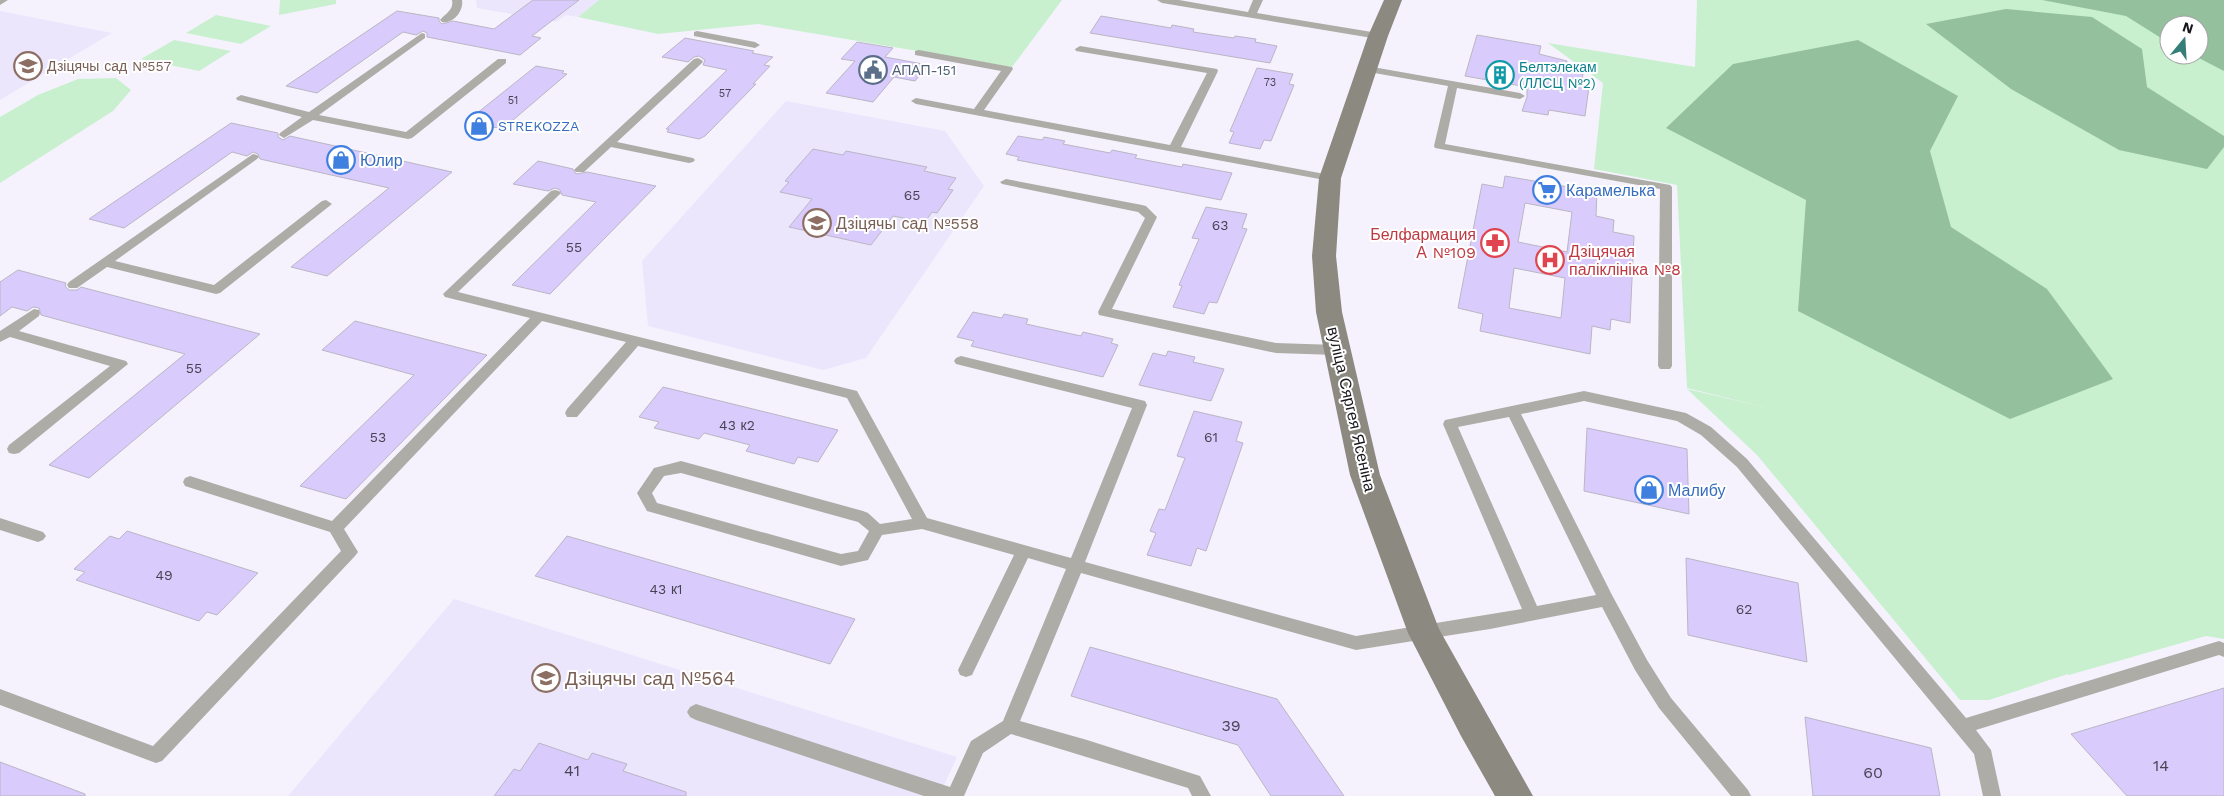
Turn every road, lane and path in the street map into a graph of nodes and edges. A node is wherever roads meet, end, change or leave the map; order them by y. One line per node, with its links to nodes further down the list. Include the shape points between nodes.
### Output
1 (457, 0): 6 (lane, via 454,13)
2 (1162, 0): 5 (lane)
3 (1258, 0): 5 (lane)
4 (1393, 0): 9 (main road, вуліца Сяргея Ясеніна)
5 (1251, 15): 9 (lane)
6 (445, 20)
7 (697, 34): 10 (lane, via 717,42)
8 (422, 36): 21 (lane)
9 (1378, 36): 15 (main road, вуліца Сяргея Ясеніна)
10 (755, 45)
11 (1080, 49): 24 (lane, via 1214,71)
12 (919, 53): 20 (lane, via 1008,69)
13 (502, 61): 21 (lane, via 408,136)
14 (698, 61): 23 (lane)
15 (1367, 69): 16 (lane); 28 (main road, вуліца Сяргея Ясеніна)
16 (1453, 85): 17 (lane); 40 (lane, via 1439,146 1666,187)
17 (1520, 96)
18 (241, 98): 21 (lane)
19 (916, 101): 20 (lane)
20 (977, 112): 24 (lane)
21 (311, 116): 22 (lane)
22 (284, 135)
23 (608, 143): 26 (lane); 27 (lane)
24 (1174, 149): 28 (lane)
25 (253, 157): 32 (lane)
26 (689, 160)
27 (580, 170)
28 (1330, 178): 38 (main road, вуліца Сяргея Ясеніна, via 1324,256)
29 (1006, 182): 38 (lane, via 1142,209 1151,217 1104,312 1276,348)
30 (555, 193): 35 (lane, via 450,294)
31 (326, 204): 32 (lane, via 216,290)
32 (105, 262): 33 (lane)
33 (73, 285)
34 (34, 313): 36 (lane)
35 (539, 317): 37 (lane); 47 (lane)
36 (4, 335): 43 (lane, via 121,364)
37 (635, 341): 42 (lane); 45 (lane, via 852,394)
38 (1336, 350): 54 (main road, вуліца Сяргея Ясеніна, via 1365,475)
39 (961, 362): 51 (lane, via 1140,405)
40 (1666, 366)
41 (1513, 411): 52 (lane); 53 (lane, via 1450,424); 60 (lane, via 1584,396 1681,417 1706,431 1742,463)
42 (572, 413)
43 (14, 448)
44 (190, 482): 47 (lane)
45 (922, 523): 48 (lane); 50 (lane)
46 (0, 524): 49 (lane)
47 (335, 528): 57 (lane, via 350,552 156,755)
48 (877, 530): 48 (lane, via 863,556 841,560 652,507 644,493 659,472 681,467 864,517)
49 (38, 536)
50 (1023, 552): 51 (lane); 56 (lane)
51 (1076, 565): 54 (lane, via 1356,643); 59 (lane)
52 (1606, 600): 53 (lane); 65 (lane, via 1665,703)
53 (1532, 613): 54 (lane)
54 (1424, 632): 64 (main road, вуліца Сяргея Ясеніна)
55 (2224, 650): 60 (lane, via 2218,648)
56 (966, 670)
57 (0, 697)
58 (696, 712): 61 (lane)
59 (1009, 726): 62 (lane, via 977,747); 63 (lane, via 1194,782)
60 (1962, 727): 66 (lane, via 1982,750)
61 (950, 796)
62 (955, 796)
63 (1202, 796)
64 (1515, 796)
65 (1742, 796)
66 (1992, 796)

